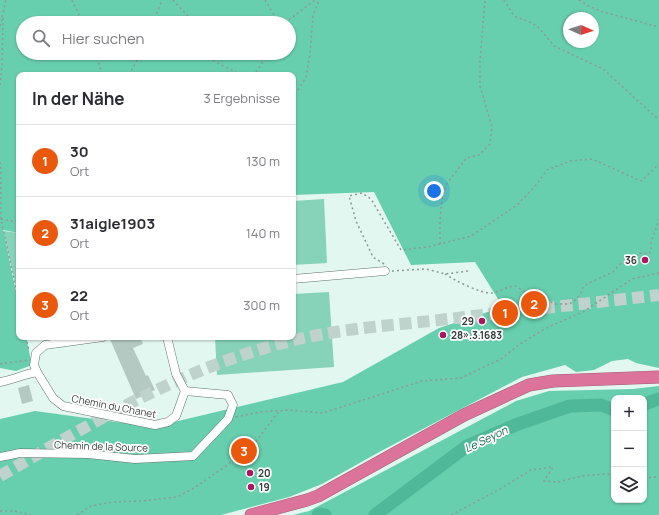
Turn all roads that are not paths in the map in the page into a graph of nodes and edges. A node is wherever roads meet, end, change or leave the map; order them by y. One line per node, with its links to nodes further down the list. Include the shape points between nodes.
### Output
1 (385, 272): 2 (street)
2 (296, 279)
3 (84, 340): 5 (street, Chemin du Chanet, via 45,346 35,356 34,365)
4 (169, 340): 8 (street, via 176,374)
5 (37, 372): 7 (street); 8 (street, Chemin du Chanet, via 53,398 63,406 155,425 168,422 176,416)
6 (659, 377): 10 (highway, via 553,381 529,385 464,416 318,496)
7 (0, 382)
8 (185, 391): 9 (street, Chemin de la Source, via 228,395 233,405 228,419 193,456 134,459 88,454 20,453)
9 (0, 457)
10 (251, 515)

